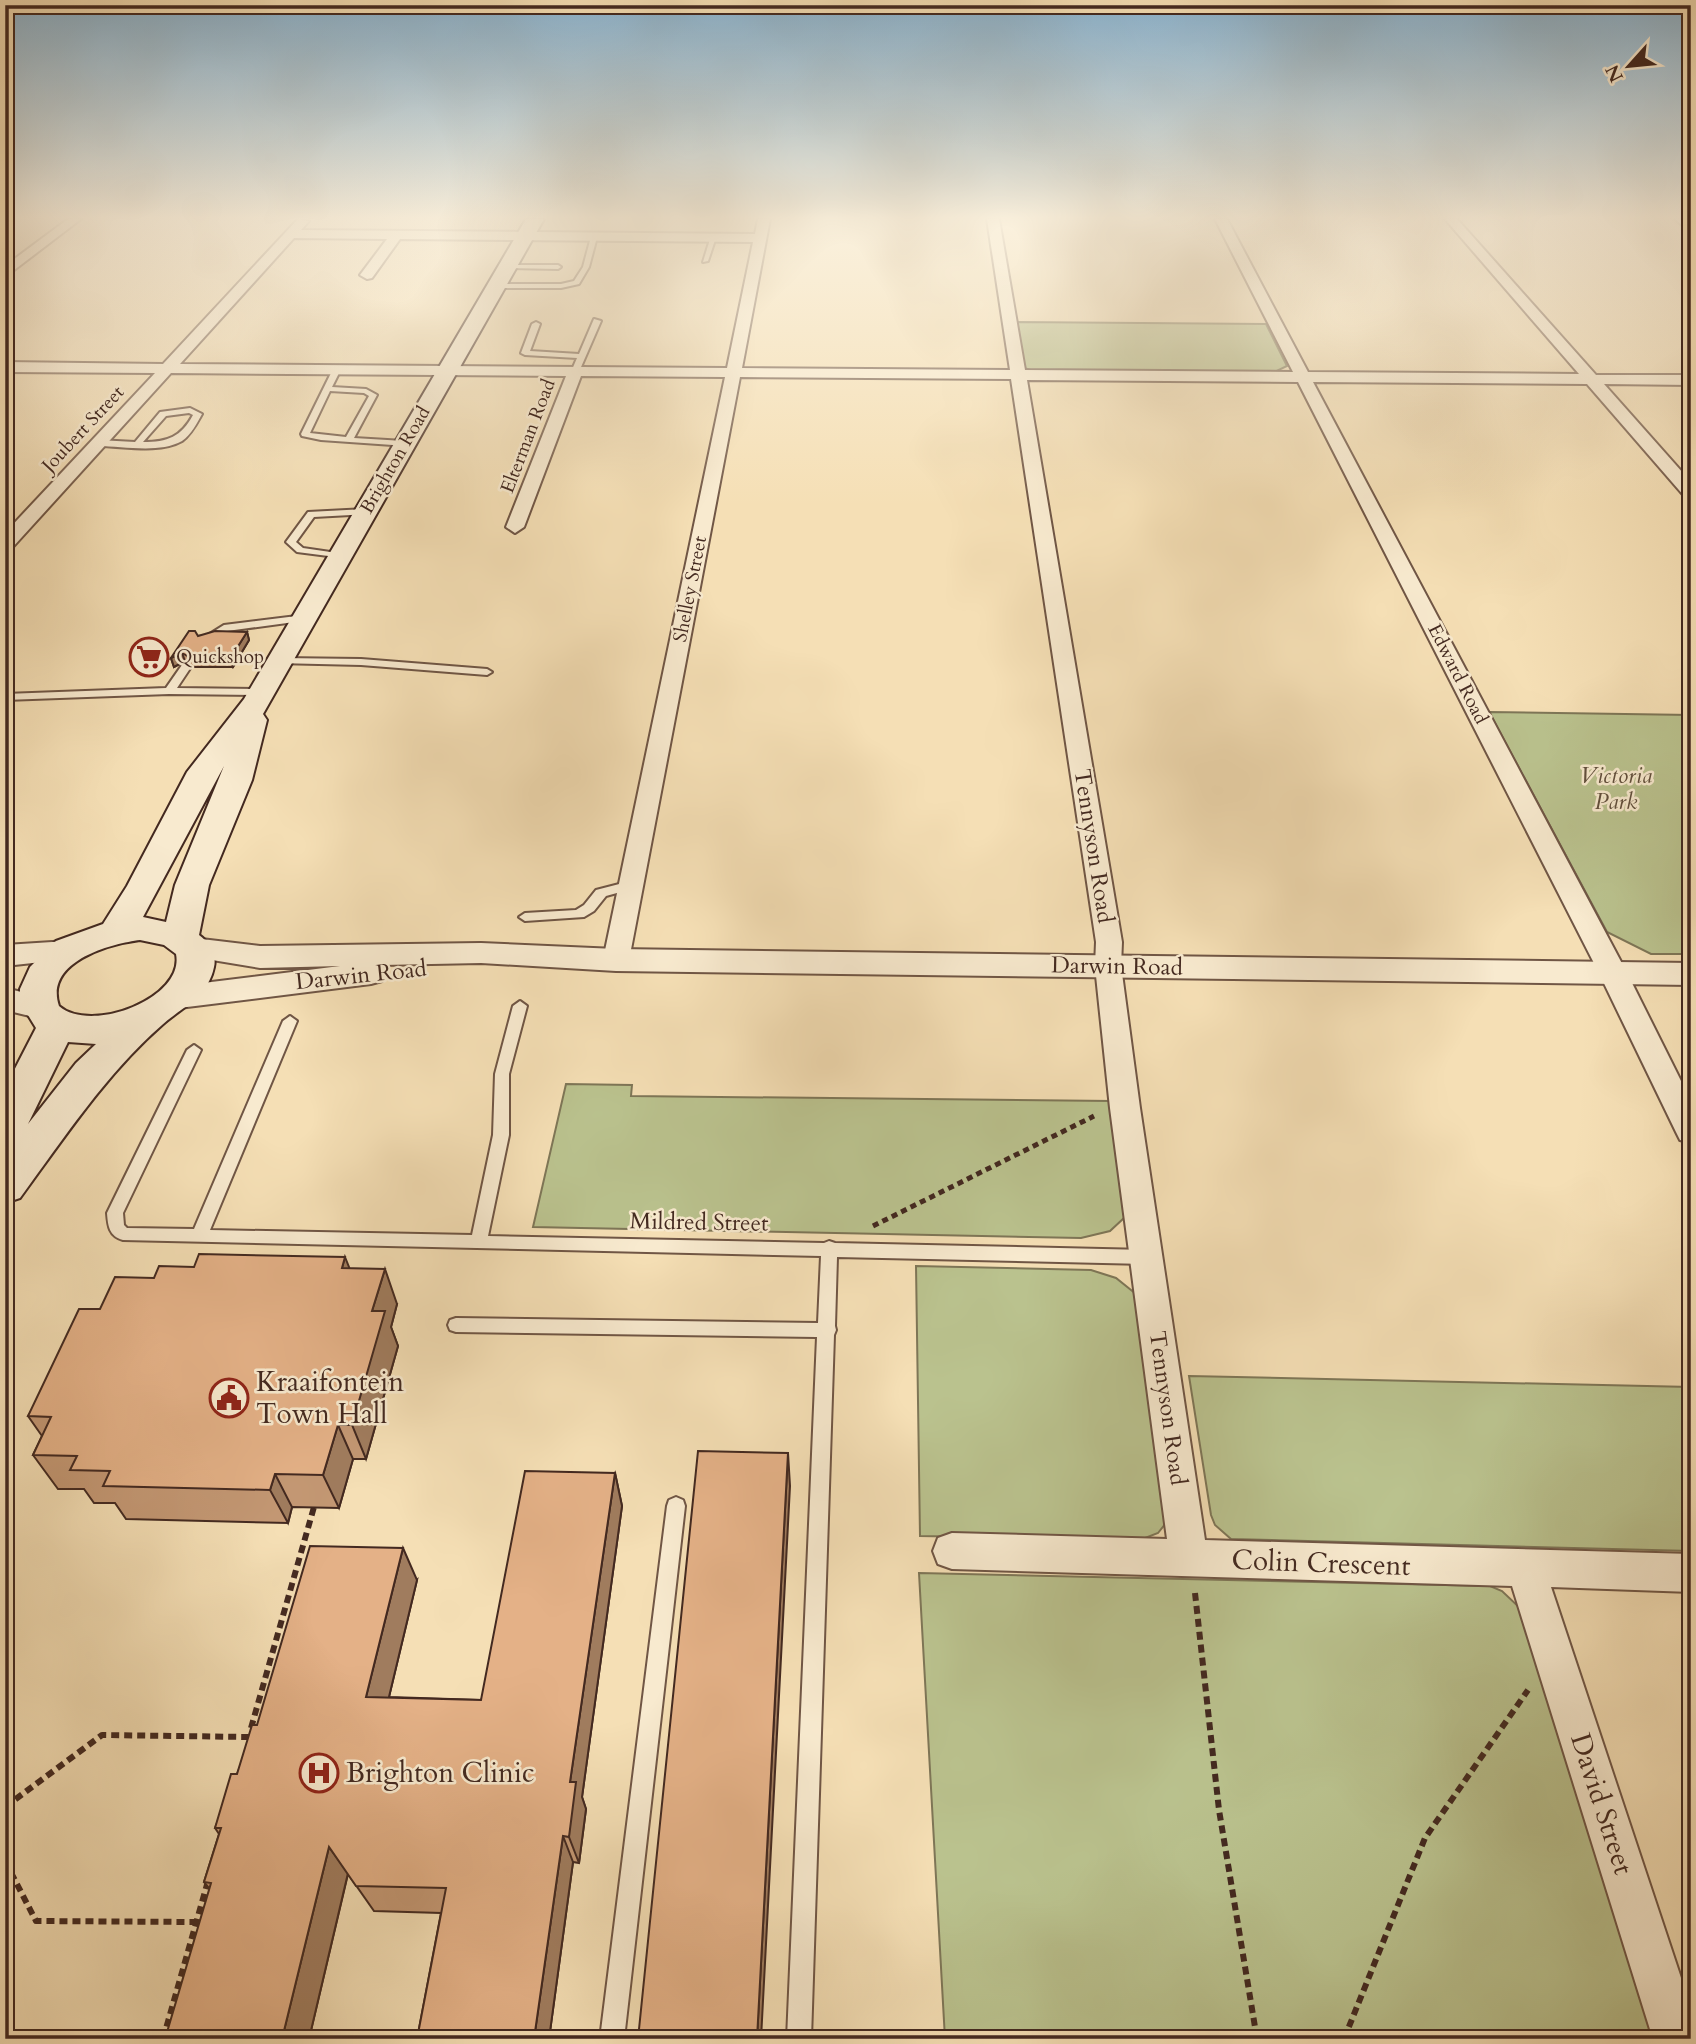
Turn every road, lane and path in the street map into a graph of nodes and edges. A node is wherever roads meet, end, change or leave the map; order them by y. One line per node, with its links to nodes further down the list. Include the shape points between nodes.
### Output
1 (217, 314): 11 (street, Joubert Street)
2 (479, 314): 13 (main road, Brighton Road)
3 (745, 314): 14 (street, Shelley Street)
4 (1008, 314): 15 (street, Tennyson Road)
5 (1271, 314): 16 (street, Edward Road)
6 (1534, 314): 17 (street)
7 (597, 321): 9 (lane, Elterman Road)
8 (536, 324): 9 (lane, via 525,353)
9 (579, 364): 13 (street); 14 (street); 26 (street, Elterman Road)
10 (5, 367): 11 (street)
11 (168, 367): 12 (street); 21 (street, Joubert Street)
12 (337, 369): 13 (street); 19 (lane)
13 (447, 370): 23 (main road, Brighton Road)
14 (734, 372): 15 (street); 37 (street, Shelley Street)
15 (1018, 375): 16 (street); 45 (street, Tennyson Road, via 1109,942)
16 (1304, 378): 17 (street); 46 (street, Edward Road)
17 (1590, 379): 18 (street); 24 (street)
18 (1691, 380)
19 (329, 389): 20 (lane, via 305,433); 20 (lane, via 373,395)
20 (349, 440): 23 (lane)
21 (98, 443): 22 (lane); 27 (street, Joubert Street)
22 (138, 443): 22 (lane, via 177,440 198,414 190,410 165,413)
23 (404, 444): 25 (main road, Brighton Road)
24 (1691, 493)
25 (366, 512): 28 (main road, Brighton Road); 28 (lane, via 311,514 291,542 300,551)
26 (515, 527)
27 (5, 544)
28 (341, 556): 29 (main road, Brighton Road)
29 (305, 618): 30 (lane, via 225,628); 31 (main road, Brighton Road)
30 (205, 640)
31 (281, 661): 33 (lane); 36 (main road, Brighton Road)
32 (186, 667): 34 (lane)
33 (487, 672)
34 (169, 691): 35 (lane); 36 (lane)
35 (5, 697)
36 (260, 697): 39 (main road, Brighton Road, via 203,772); 40 (main road, Brighton Road, via 236,780 192,886)
37 (631, 885): 38 (lane, via 601,892 579,914); 44 (street, Shelley Street)
38 (525, 917)
39 (116, 931): 40 (main road, via 163,930); 41 (main road)
40 (187, 943): 43 (street, Darwin Road, via 260,957 454,953); 49 (main road, Brighton Road, via 197,963 195,971)
41 (68, 951): 42 (street); 50 (main road, via 41,978)
42 (5, 956)
43 (543, 958): 44 (street, Darwin Road); 49 (street, Darwin Road, via 372,973)
44 (616, 960): 45 (street, Darwin Road)
45 (1108, 966): 46 (street, Darwin Road); 53 (street, Tennyson Road)
46 (1613, 973): 47 (street, Darwin Road); 55 (street, Edward Road)
47 (1691, 974)
48 (520, 1006): 58 (lane, via 502,1074 501,1135)
49 (163, 1007): 50 (main road, via 99,1030 69,1029); 56 (main road, via 90,1073)
50 (33, 1010): 54 (main road)
51 (290, 1021): 57 (lane)
52 (194, 1050): 57 (lane, Mildred Street, via 114,1218 118,1231 129,1235)
53 (1125, 1108): 59 (path, via 1107,1110); 60 (street, Tennyson Road)
54 (7, 1123)
55 (1690, 1130)
56 (5, 1186)
57 (199, 1237): 58 (lane, Mildred Street)
58 (479, 1241): 59 (lane, Mildred Street)
59 (829, 1248): 60 (lane, Mildred Street); 62 (lane)
60 (1146, 1257): 66 (street, Tennyson Road)
61 (456, 1325): 62 (lane)
62 (828, 1330): 78 (lane)
63 (676, 1506): 77 (lane)
64 (314, 1507): 70 (path)
65 (952, 1551): 66 (street, Colin Crescent)
66 (1189, 1559): 67 (street, Colin Crescent); 79 (path, via 1219,1810)
67 (1526, 1570): 68 (street, Colin Crescent); 69 (street, David Street)
68 (1691, 1573)
69 (1554, 1656): 80 (path, via 1426,1838); 81 (street, David Street)
70 (249, 1737): 71 (path); 72 (path, via 102,1735)
71 (245, 1750)
72 (5, 1807)
73 (5, 1861): 75 (path, via 36,1921)
74 (210, 1874): 75 (path)
75 (196, 1922): 76 (path)
76 (163, 2039)
77 (612, 2039)
78 (799, 2039)
79 (1257, 2039)
80 (1344, 2039)
81 (1677, 2039)

